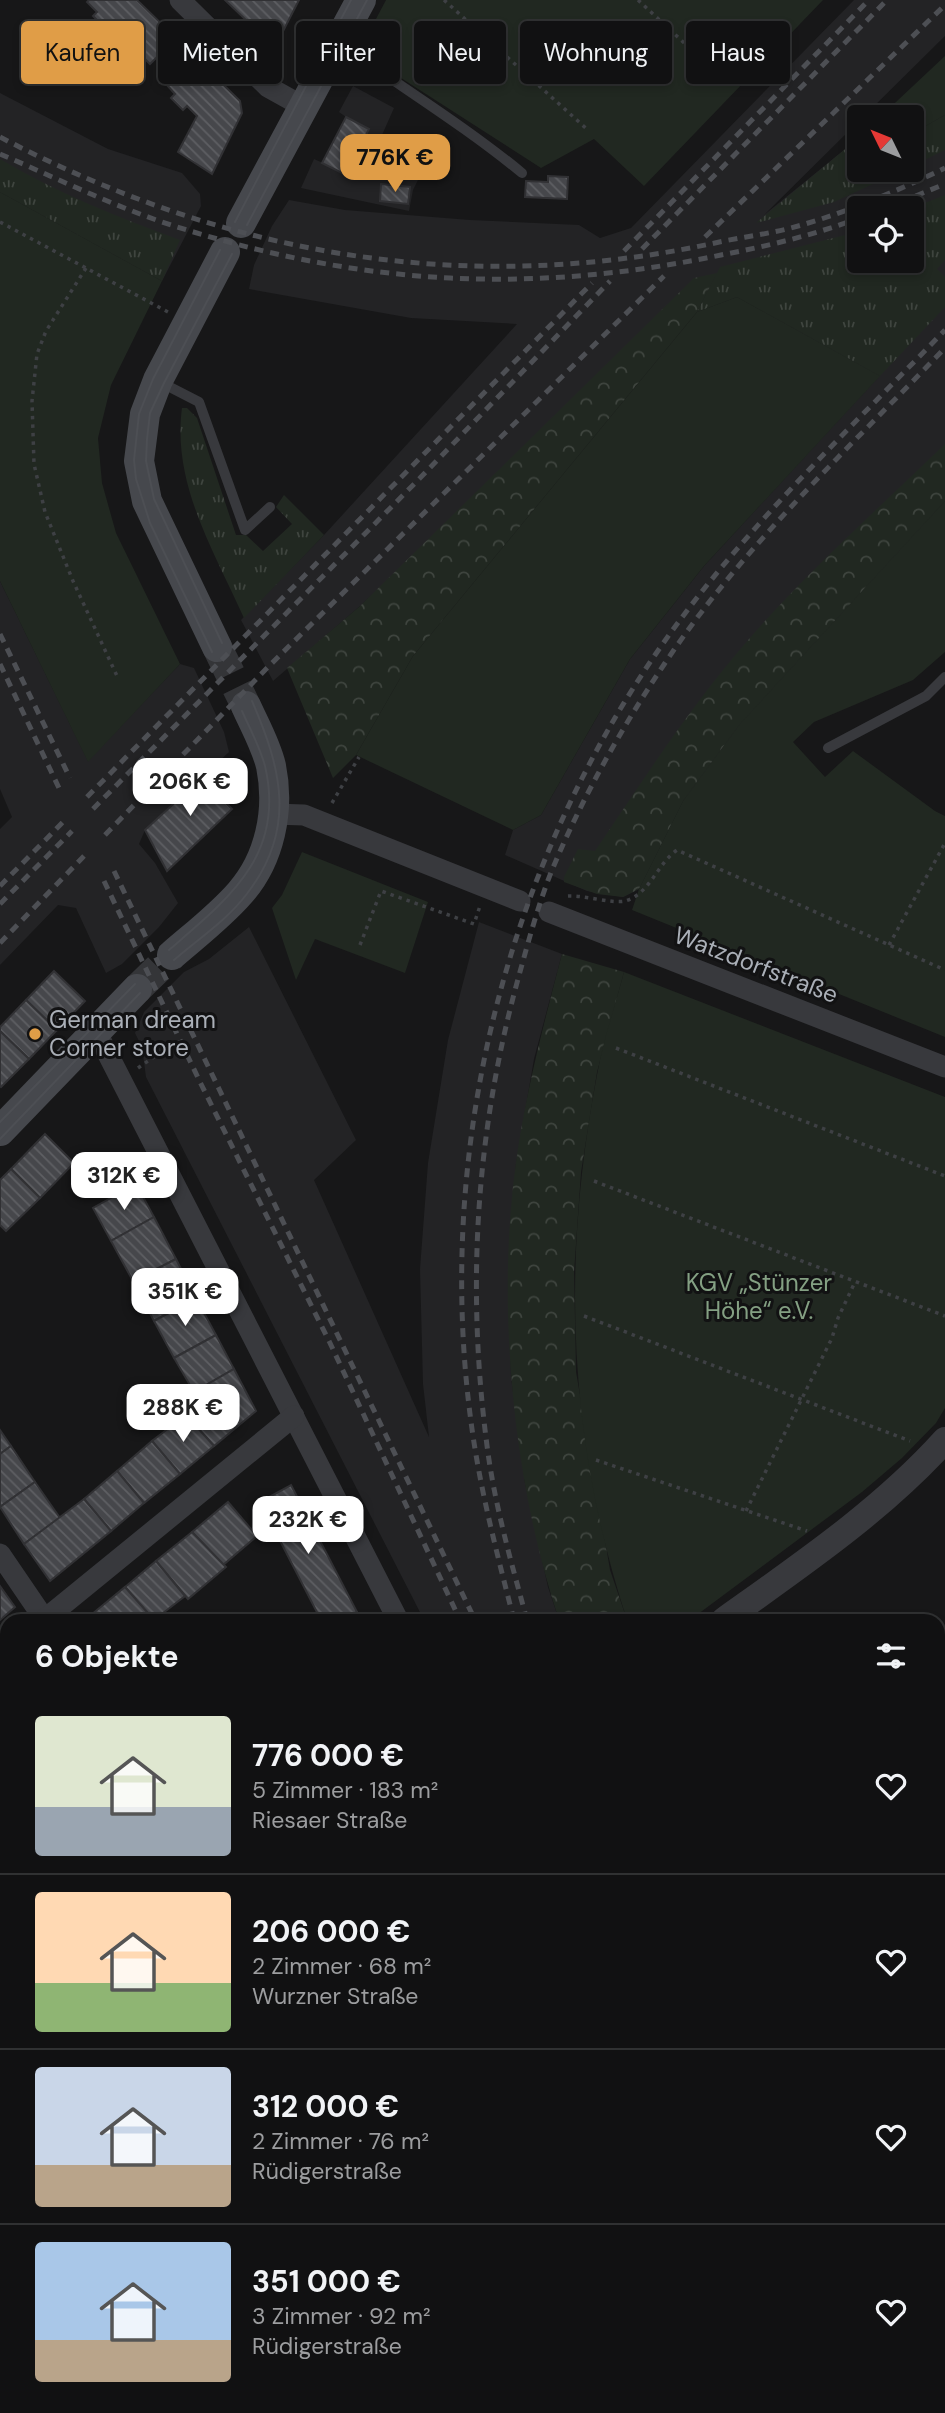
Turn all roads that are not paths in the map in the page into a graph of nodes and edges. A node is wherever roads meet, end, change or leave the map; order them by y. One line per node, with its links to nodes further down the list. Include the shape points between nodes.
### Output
1 (180, 0): 6 (street, via 268,86)
2 (361, 0): 3 (main road)
3 (350, 21)
4 (317, 84): 6 (main road)
5 (399, 84): 7 (lane)
6 (304, 107): 8 (main road)
7 (522, 173)
8 (241, 223)
9 (225, 252): 10 (main road)
10 (158, 380): 11 (lane, via 199,402 245,530); 12 (main road, via 145,414 139,461 147,501)
11 (270, 507)
12 (217, 648)
13 (945, 677): 15 (lane, via 926,695)
14 (246, 706): 16 (main road, via 270,766)
15 (828, 747)
16 (274, 814): 17 (street, via 304,815); 19 (main road, via 264,851 242,891)
17 (520, 901)
18 (549, 912): 22 (street, Watzdorfstraße)
19 (172, 955)
20 (137, 989): 21 (main road)
21 (96, 1031): 23 (main road); 24 (street)
22 (945, 1067)
23 (0, 1131)
24 (294, 1416): 28 (street); 29 (street)
25 (940, 1445): 30 (street, via 880,1503)
26 (0, 1554): 27 (street)
27 (40, 1614)
28 (51, 1614)
29 (395, 1614)
30 (732, 1614)

